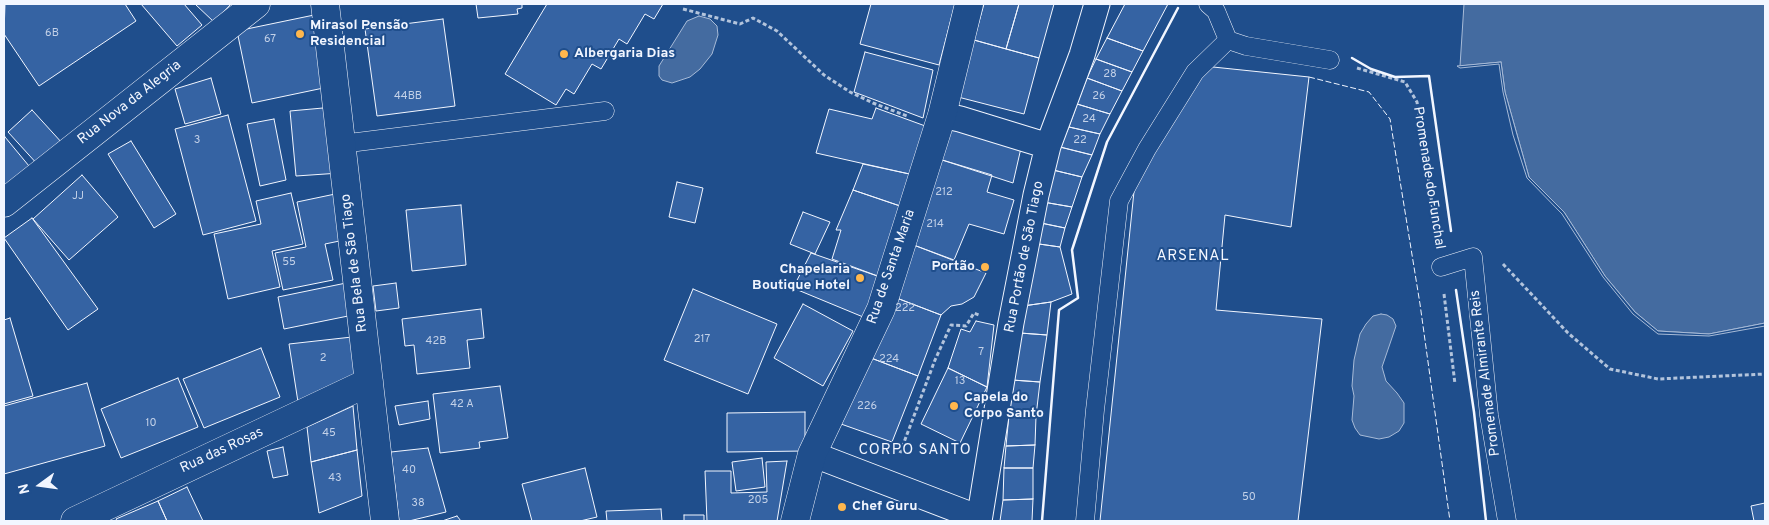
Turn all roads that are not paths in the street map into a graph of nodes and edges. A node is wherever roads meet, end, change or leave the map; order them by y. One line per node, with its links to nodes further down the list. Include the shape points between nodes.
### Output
1 (256, 4): 12 (street, Rua Nova da Alegria)
2 (325, 4): 10 (street, Rua Bela de São Tiago)
3 (968, 4): 9 (street, Rua de Santa Maria)
4 (1098, 4): 11 (street, Rua Portão de São Tiago)
5 (1208, 4): 6 (lane, via 1216,10)
6 (1228, 40): 7 (lane); 20 (lane, via 1195,72 1119,201)
7 (1330, 60)
8 (604, 110): 10 (lane)
9 (940, 122): 11 (street, via 960,119); 15 (street, Rua de Santa Maria, via 881,309)
10 (341, 144): 14 (street, Rua Bela de São Tiago)
11 (1048, 146): 16 (street, Rua Portão de São Tiago, via 1011,323)
12 (4, 203)
13 (1441, 266): 21 (lane, Promenade Almirante Reis, via 1473,257 1489,415)
14 (369, 382): 17 (street, Rua das Rosas); 18 (street, Rua Bela de São Tiago)
15 (812, 454): 16 (street); 19 (street, Rua de Santa Maria)
16 (979, 520)
17 (75, 521)
18 (385, 521)
19 (795, 521)
20 (1085, 521)
21 (1507, 521)

